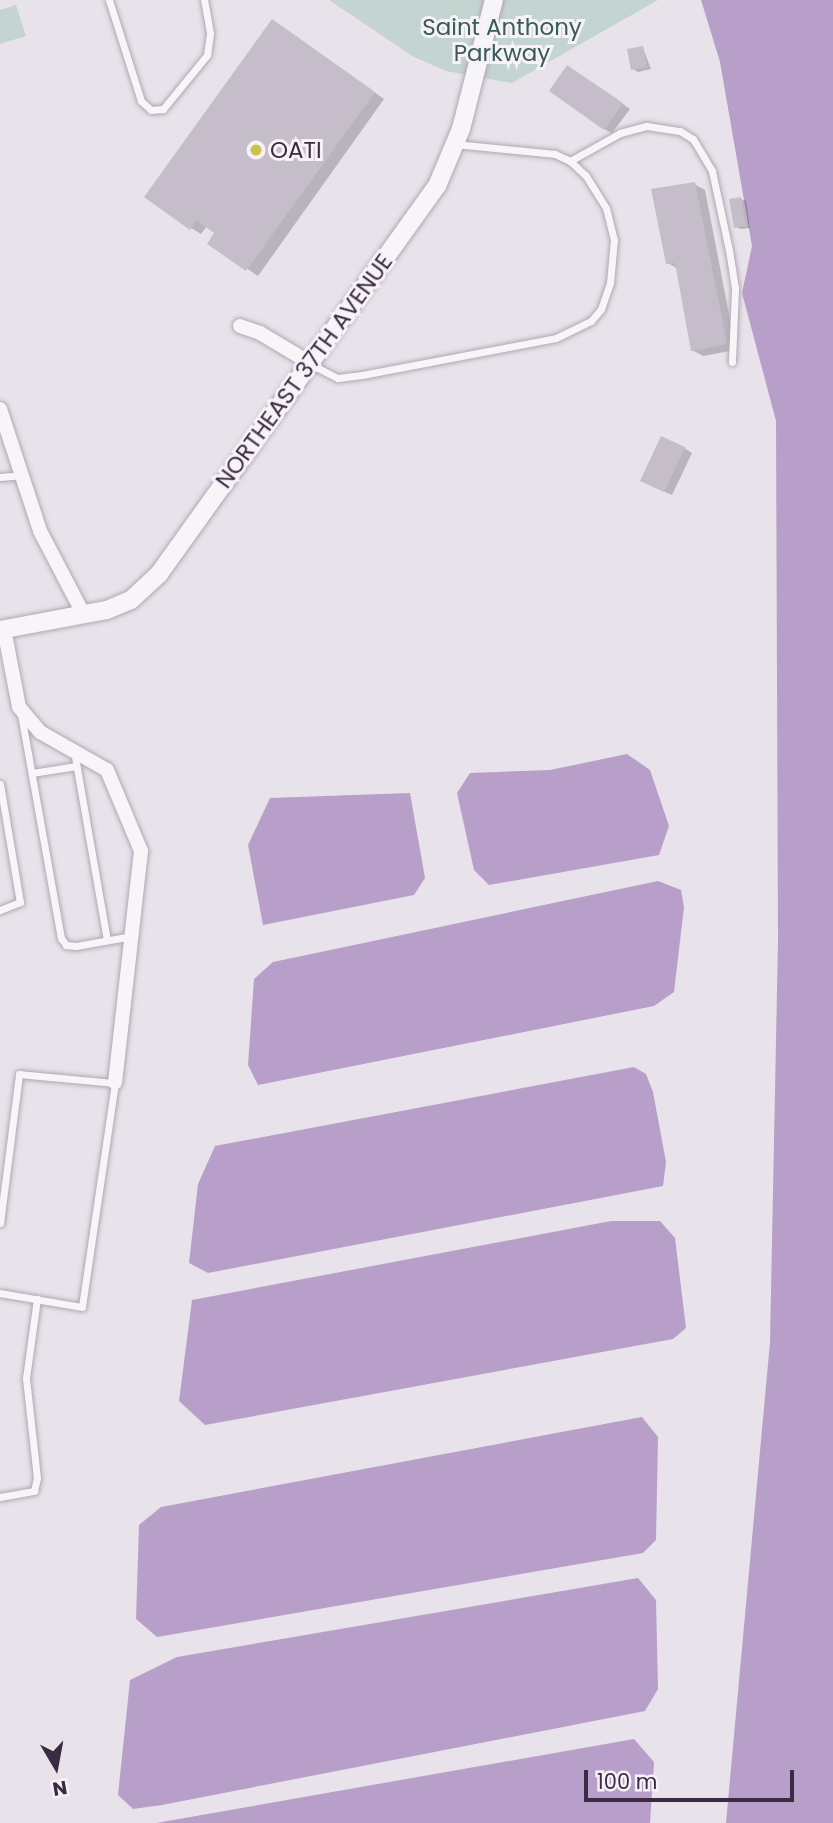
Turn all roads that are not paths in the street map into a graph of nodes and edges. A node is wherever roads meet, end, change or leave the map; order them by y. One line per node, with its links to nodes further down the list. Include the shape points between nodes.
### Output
1 (109, 0): 2 (lane, via 141,101 151,110 163,109 207,55 210,33)
2 (204, 0)
3 (494, 0): 4 (street, NORTHEAST 37TH AVENUE)
4 (455, 144): 5 (lane, via 537,151); 8 (street, NORTHEAST 37TH AVENUE, via 437,186)
5 (570, 160): 7 (lane, via 620,134 647,126 680,131 693,139 712,171 729,250 735,289); 8 (lane, via 597,190 614,240 606,298 591,321 556,338 362,375 325,375)
6 (240, 327): 8 (street, via 260,333)
7 (732, 362)
8 (310, 363): 12 (street, NORTHEAST 37TH AVENUE, via 148,587 131,600)
9 (0, 409): 10 (street)
10 (22, 475): 11 (lane); 12 (street, via 40,531)
11 (0, 477)
12 (84, 615): 13 (street, NORTHEAST 37TH AVENUE)
13 (2, 629): 14 (street)
14 (19, 707): 15 (street, via 40,732); 17 (lane)
15 (73, 750): 16 (lane); 20 (street, via 107,770 138,838 142,862)
16 (76, 766): 17 (lane); 21 (lane)
17 (32, 773): 21 (lane, via 61,938 66,945 76,946)
18 (0, 783): 19 (lane, via 20,902)
19 (0, 910)
20 (133, 935): 21 (lane); 22 (street)
21 (107, 940)
22 (115, 1083): 23 (lane, via 19,1074); 25 (lane, via 82,1307)
23 (0, 1223)
24 (0, 1293): 25 (lane)
25 (37, 1300): 26 (lane, via 26,1378 37,1478 34,1491)
26 (0, 1497)

